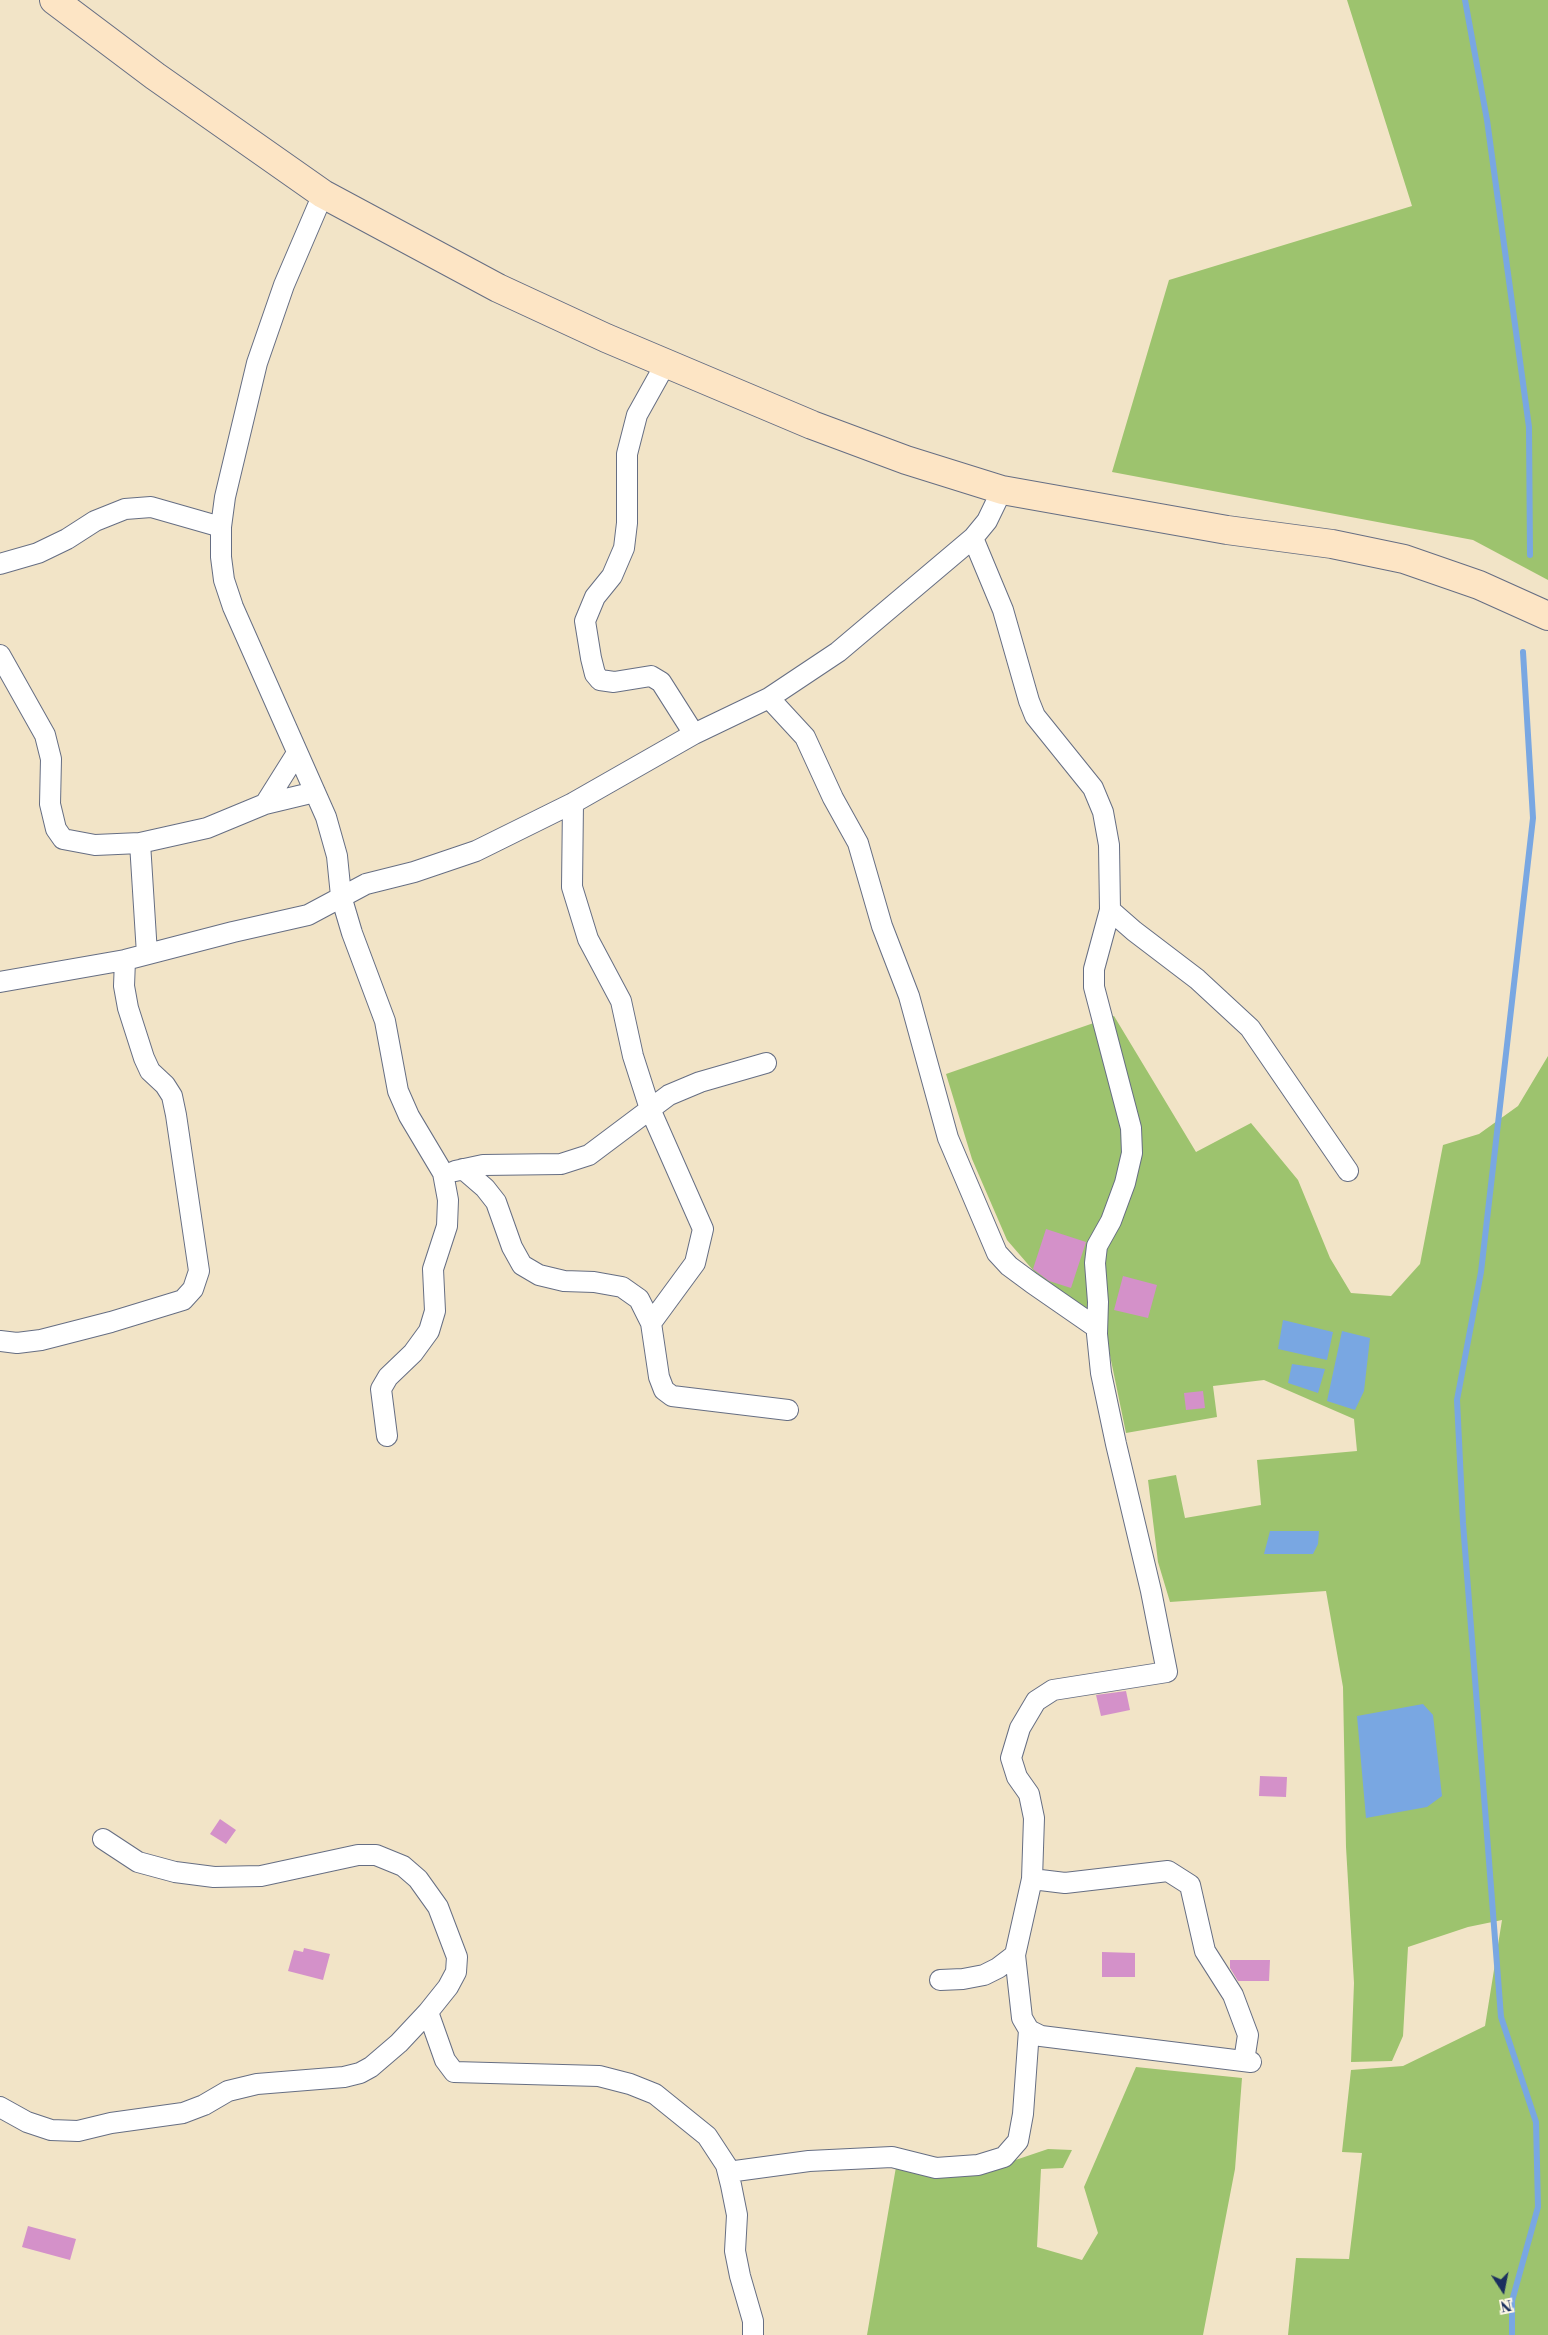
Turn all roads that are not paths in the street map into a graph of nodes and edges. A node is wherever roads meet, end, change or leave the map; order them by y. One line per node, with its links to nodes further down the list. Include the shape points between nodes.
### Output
1 (54, 0): 2 (street, via 155,76)
2 (323, 194): 3 (street, via 498,288); 5 (street, via 284,284 258,364 225,496)
3 (666, 363): 4 (street, via 812,425 906,460); 11 (street, via 637,416 627,454 624,548 612,576 596,597 585,621 591,658 600,680 614,682 651,676 661,682)
4 (1002, 490): 6 (street, via 987,521); 8 (street, via 1218,528 1332,544 1404,559 1480,585)
5 (221, 528): 7 (street, via 151,507 125,508 38,553); 12 (street, via 222,565 233,608)
6 (973, 538): 10 (street, via 838,652); 18 (street, via 1003,610 1035,716 1093,788 1103,812 1109,845)
7 (0, 564)
8 (1548, 616)
9 (0, 655): 16 (street, via 45,735 51,759 50,804 56,828 63,839 95,845)
10 (769, 698): 11 (street); 28 (street, via 805,737 858,843 882,926 909,996 948,1138 997,1253 1009,1266)
11 (694, 734): 14 (street)
12 (297, 754): 13 (street); 15 (street)
13 (315, 792): 15 (street); 17 (street, via 337,856)
14 (573, 803): 17 (street, via 476,851 366,884); 23 (street, via 572,887 588,939 621,1001 633,1056)
15 (265, 804): 16 (street, via 207,828)
16 (140, 843): 19 (street)
17 (341, 896): 19 (street, via 308,915); 26 (street, via 380,1004 398,1092)
18 (1110, 910): 25 (street, via 1197,979 1250,1028); 28 (street, via 1094,969 1094,987 1131,1128 1132,1153 1111,1221 1097,1246)
19 (147, 954): 20 (street)
20 (126, 960): 21 (street); 29 (street, via 125,993 144,1058 150,1071 172,1096 199,1271 193,1289 183,1300 41,1340)
21 (0, 982)
22 (766, 1063): 23 (street, via 700,1082 669,1095)
23 (650, 1109): 24 (street, via 589,1155 561,1164 483,1165); 27 (street, via 703,1230 695,1262)
24 (463, 1169): 26 (street); 27 (street, via 496,1202 522,1265 547,1277 622,1287 639,1299)
25 (1348, 1171)
26 (443, 1172): 31 (street, via 448,1200 447,1226 434,1269 435,1311 429,1331 413,1353 388,1377 382,1389)
27 (651, 1323): 30 (street, via 659,1377 664,1390 672,1396)
28 (1097, 1328): 33 (street, via 1105,1391 1167,1672 1053,1690 1036,1702 1020,1728 1011,1758 1017,1777 1030,1794 1034,1818)
29 (0, 1341)
30 (788, 1410)
31 (387, 1436)
32 (103, 1839): 36 (street, via 138,1862 175,1872 214,1876 261,1876 358,1855 376,1855 403,1866 418,1879 438,1907 457,1957 456,1972)
33 (1032, 1879): 34 (street); 37 (street, via 1065,1884 1168,1871 1190,1885 1205,1951 1232,1995 1248,2035 1247,2062 1041,2036)
34 (1015, 1955): 35 (street, via 984,1975); 37 (street, via 1022,2018)
35 (940, 1980)
36 (428, 2012): 38 (street, via 399,2043 360,2073 247,2086 228,2091 183,2113 78,2130 51,2130 27,2122); 39 (street, via 445,2060 454,2072 599,2076 630,2084 655,2094 707,2136)
37 (1030, 2030): 39 (street, via 1018,2141 1004,2157 978,2165 936,2168 892,2157 809,2161)
38 (0, 2107)
39 (728, 2172): 40 (street, via 737,2214 735,2251 753,2321)
40 (753, 2335)

